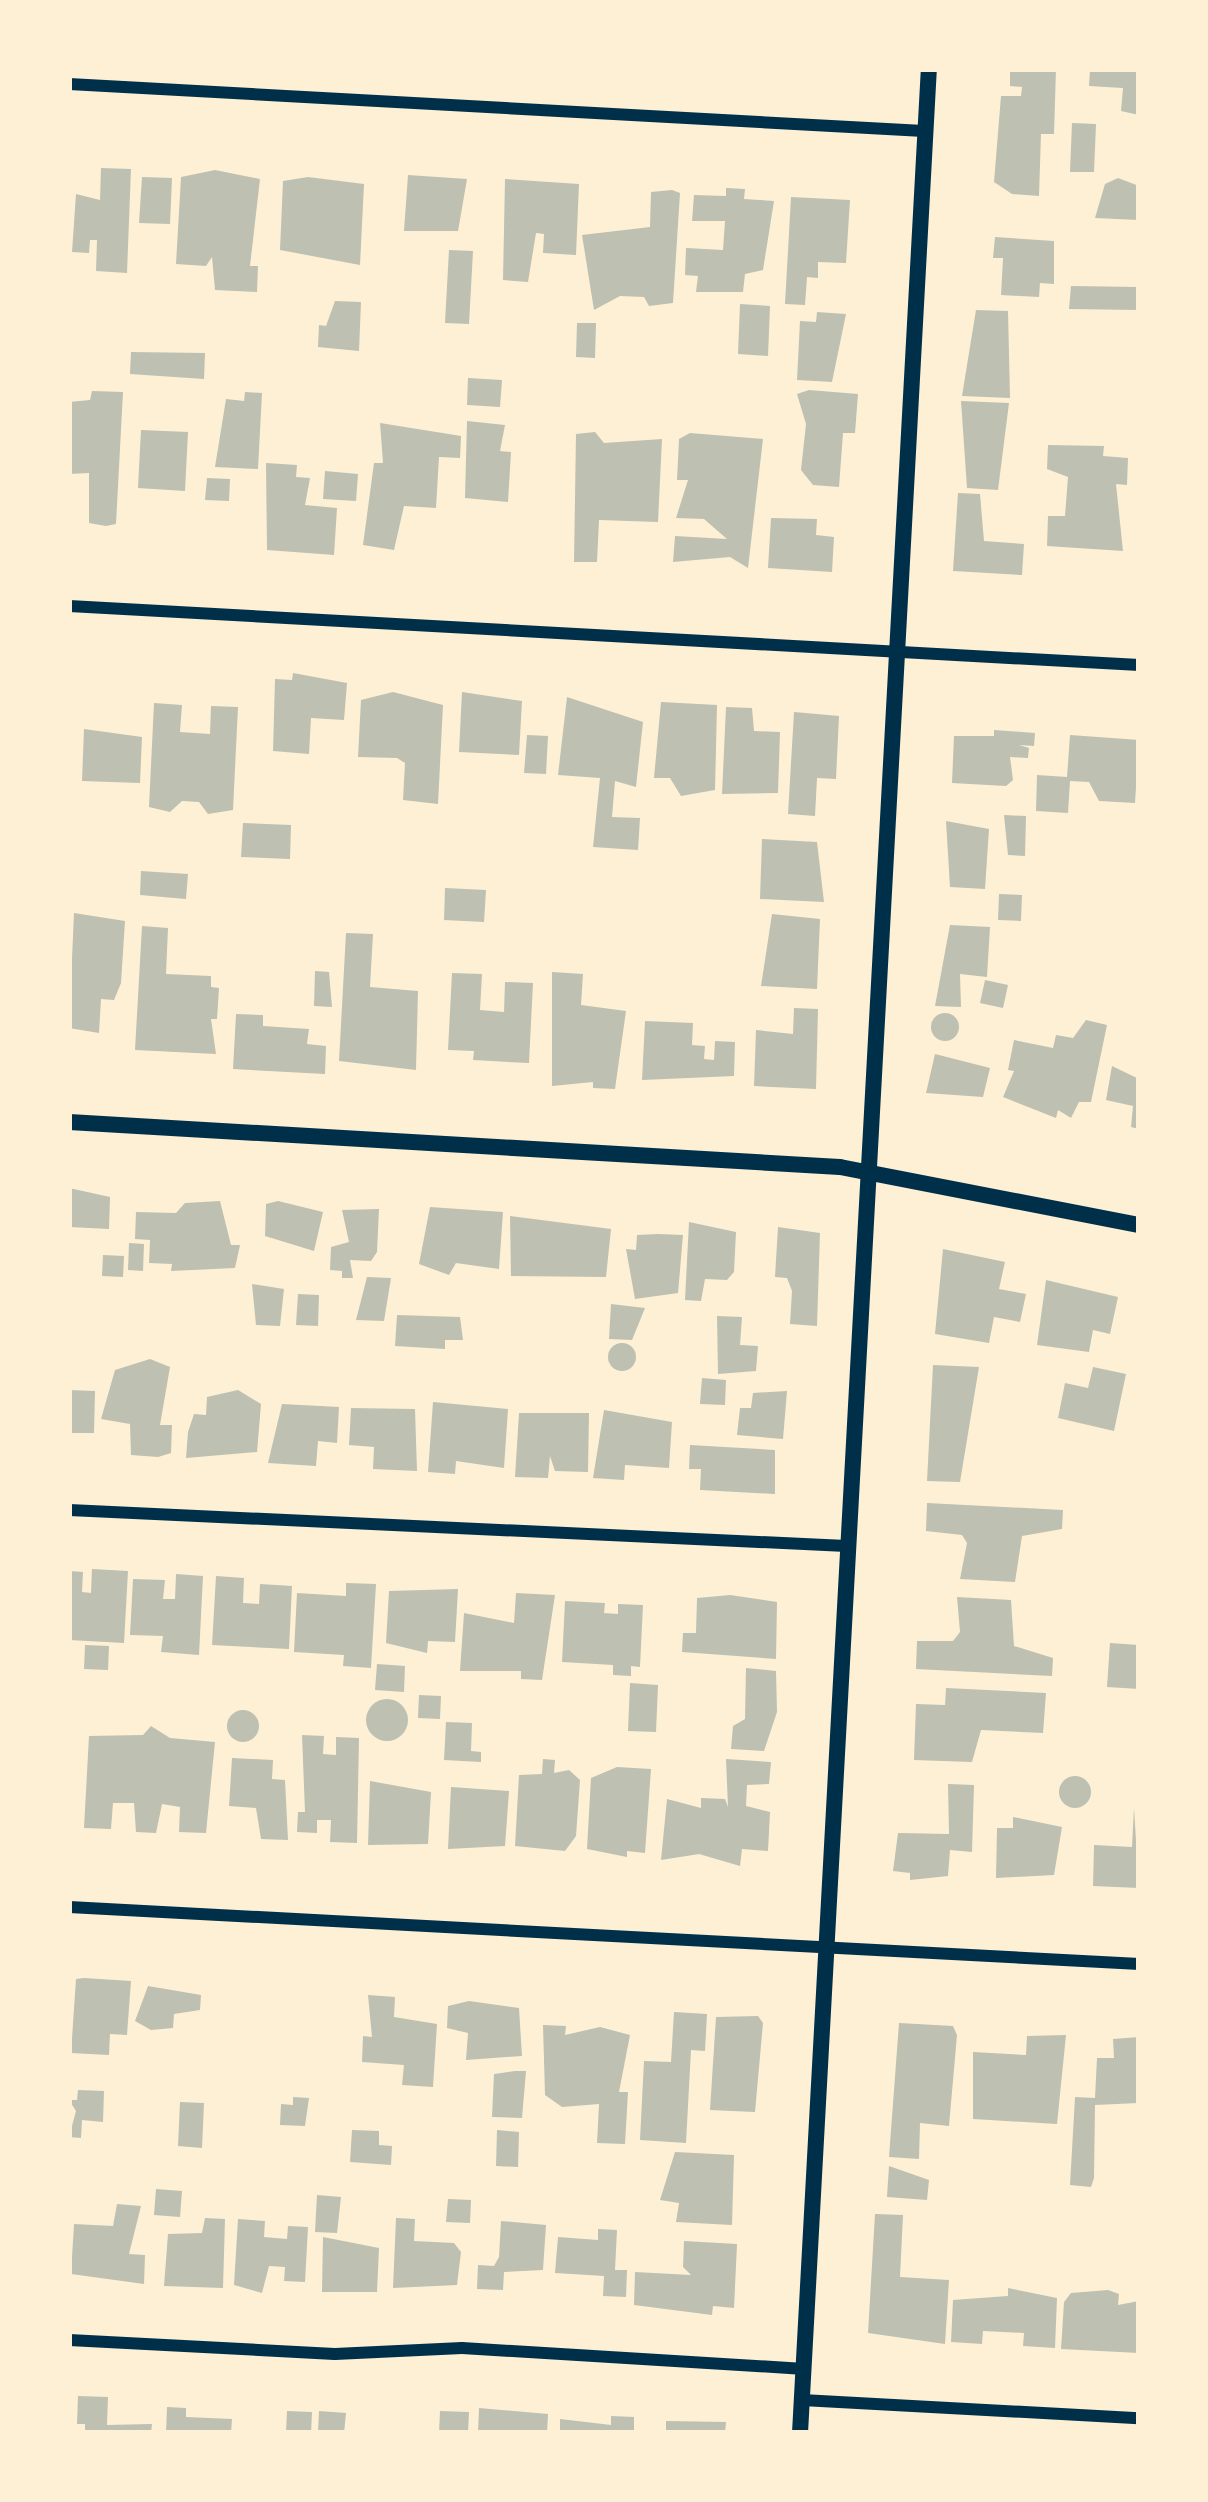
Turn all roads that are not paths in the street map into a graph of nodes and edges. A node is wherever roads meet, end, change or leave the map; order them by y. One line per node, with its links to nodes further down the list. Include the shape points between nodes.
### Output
1 (929, 69): 3 (street)
2 (69, 84): 3 (street)
3 (924, 131): 5 (street)
4 (69, 606): 5 (street)
5 (893, 650): 6 (street); 8 (street)
6 (1139, 665)
7 (69, 1122): 8 (street)
8 (869, 1170): 9 (street); 11 (street)
9 (1139, 1226)
10 (69, 1510): 11 (street)
11 (846, 1546): 13 (street)
12 (69, 1907): 13 (street)
13 (826, 1946): 14 (street); 16 (street)
14 (1139, 1964)
15 (69, 2340): 16 (street, via 335,2354 462,2348)
16 (804, 2368): 17 (street)
17 (802, 2400): 18 (street); 19 (street)
18 (1139, 2418)
19 (800, 2433)

